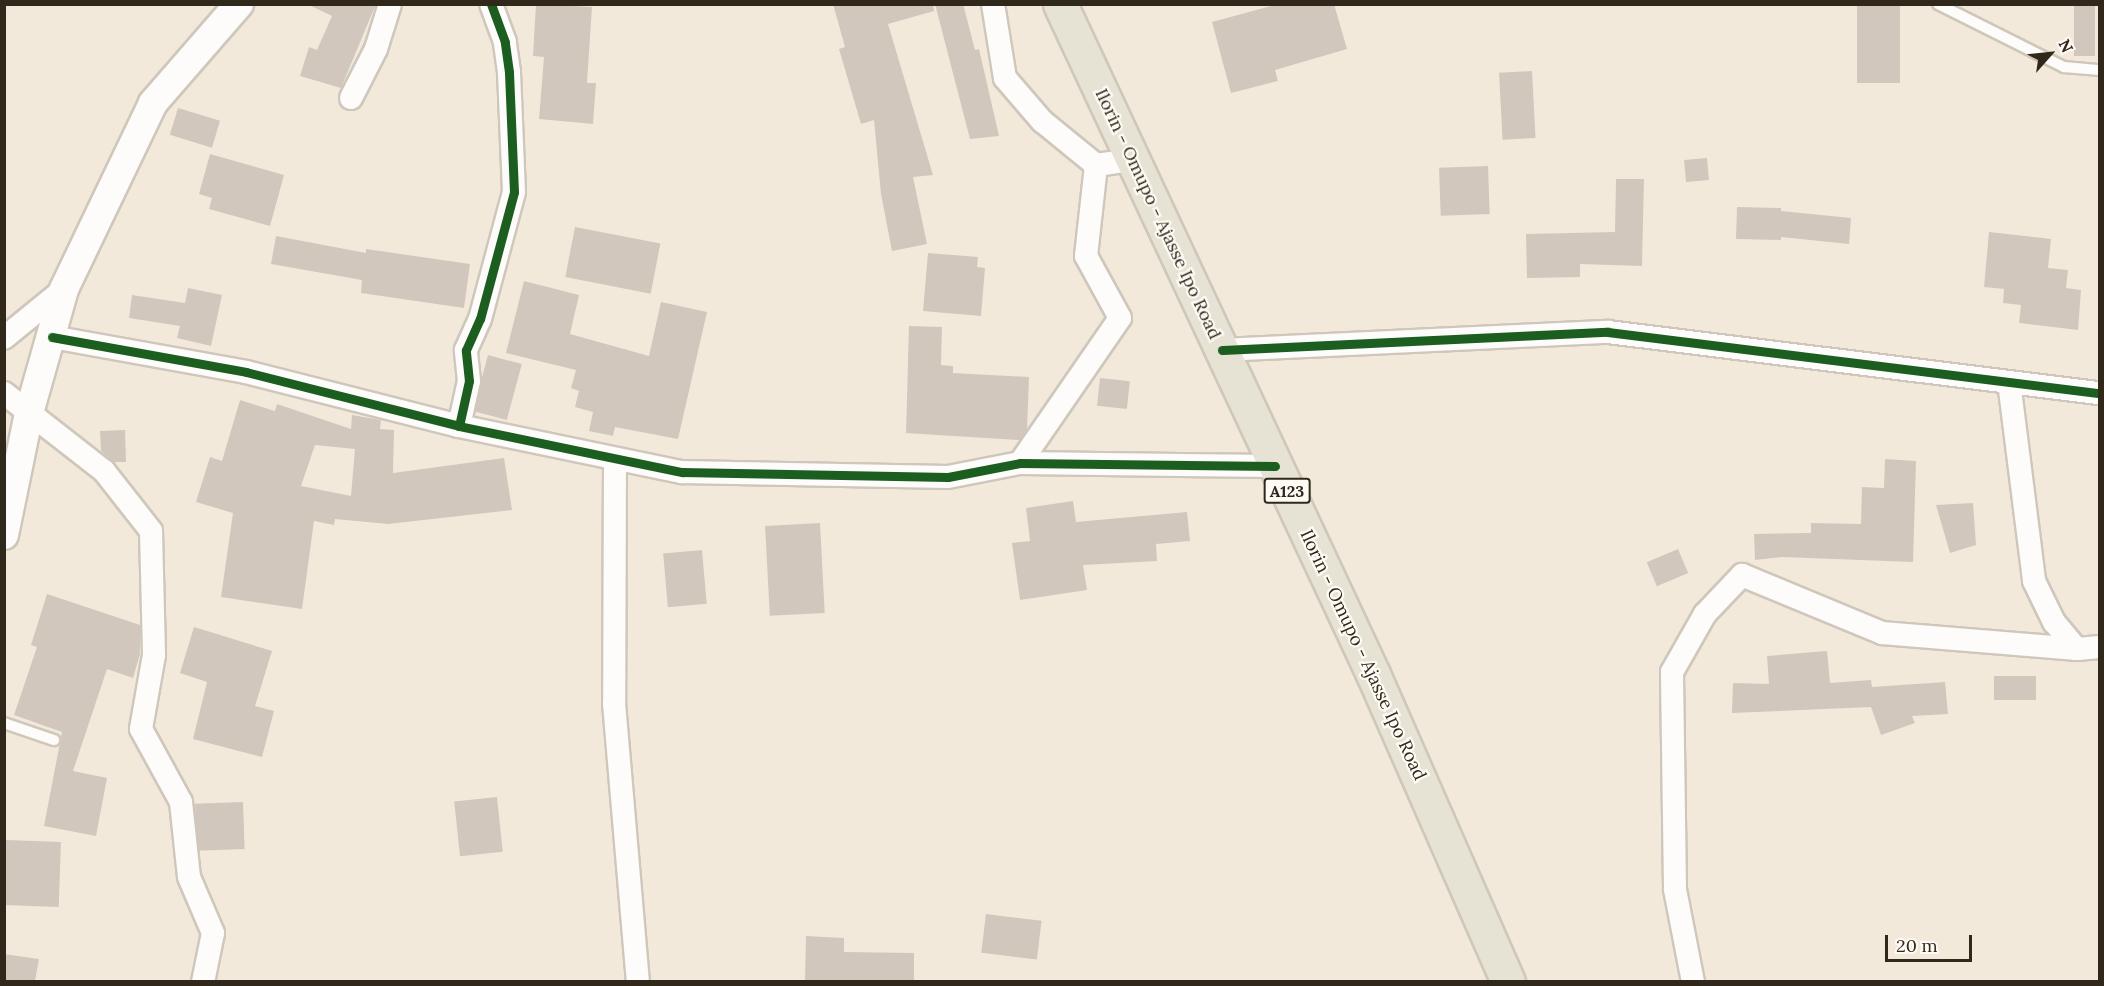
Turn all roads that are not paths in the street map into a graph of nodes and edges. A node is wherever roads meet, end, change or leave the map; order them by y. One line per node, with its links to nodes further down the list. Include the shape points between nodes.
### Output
1 (239, 4): 11 (street, via 153,103)
2 (390, 4): 8 (street, via 376,49)
3 (490, 4): 19 (street, via 505,42 509,72 514,192 480,319 466,350 469,381)
4 (993, 4): 10 (street, via 1005,78 1042,122)
5 (1060, 4): 9 (highway, Ilorin - Omupo - Ajasse Ipo Road / A123)
6 (1938, 4): 7 (lane, via 2064,67)
7 (2100, 70)
8 (351, 98)
9 (1133, 160): 10 (street); 14 (highway, Ilorin - Omupo - Ajasse Ipo Road / A123)
10 (1095, 165): 21 (street, via 1086,256 1120,318)
11 (64, 289): 12 (street); 13 (street)
12 (52, 337): 18 (street); 19 (street, via 246,372)
13 (4, 338)
14 (1222, 350): 15 (street, via 1608,332); 22 (highway, Ilorin - Omupo - Ajasse Ipo Road / A123)
15 (2009, 382): 17 (street); 25 (street, via 2034,581 2054,622)
16 (4, 393): 18 (street)
17 (2100, 393)
18 (29, 413): 23 (street); 28 (street, via 104,471 151,531 154,655 141,729 181,802 189,878 213,933)
19 (459, 426): 20 (street)
20 (615, 459): 21 (street, via 682,472 948,477); 29 (street, via 614,703)
21 (1020, 463): 22 (street)
22 (1275, 466): 30 (highway, Ilorin - Omupo - Ajasse Ipo Road / A123, via 1387,706)
23 (4, 535)
24 (2100, 647): 25 (street)
25 (2077, 649): 31 (street, via 1882,633 1742,576 1705,614 1672,672 1675,889)
26 (4, 723): 27 (lane)
27 (54, 740)
28 (203, 981)
29 (638, 981)
30 (1508, 981)
31 (1693, 981)

